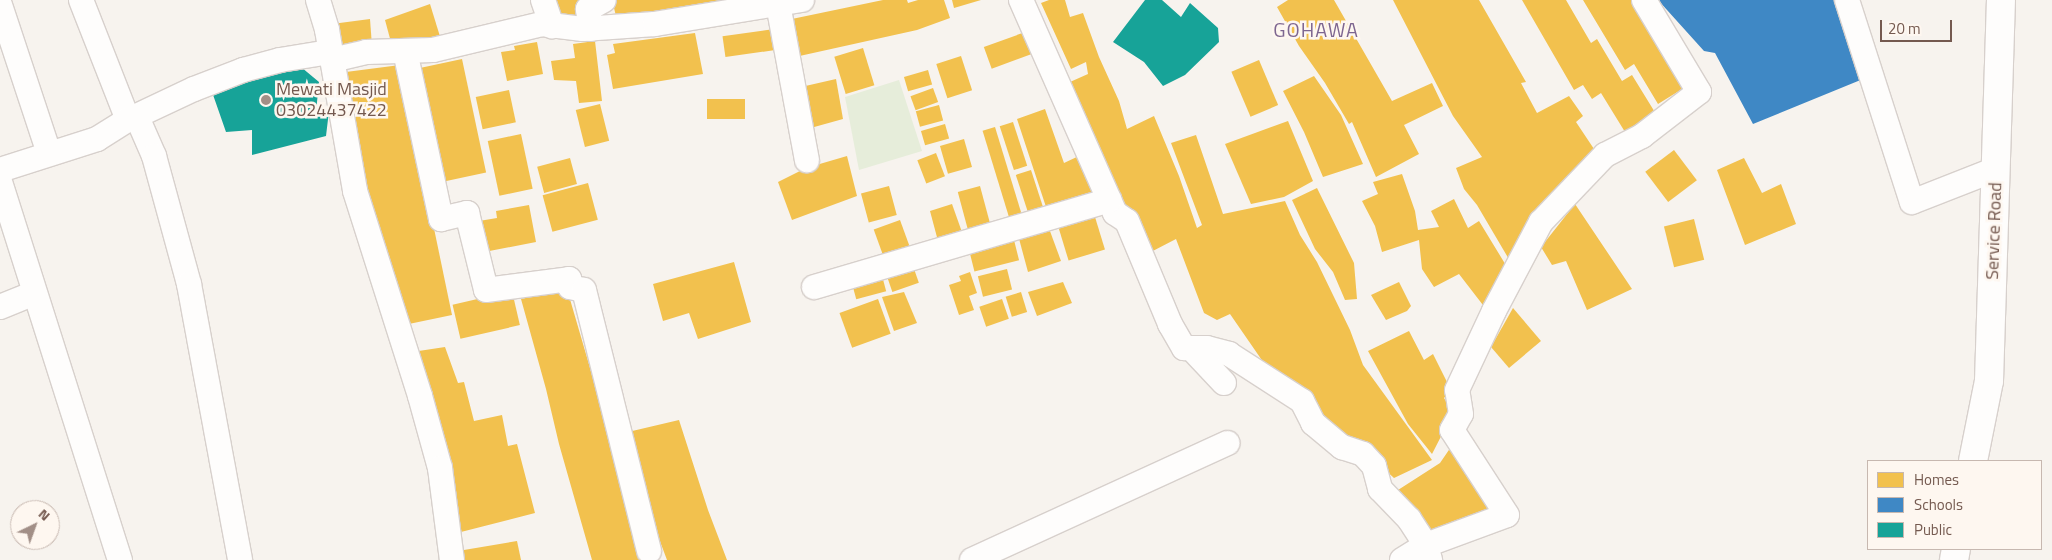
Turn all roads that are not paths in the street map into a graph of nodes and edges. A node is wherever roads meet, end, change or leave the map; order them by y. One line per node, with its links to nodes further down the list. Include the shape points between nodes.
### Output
1 (81, 0): 16 (street)
2 (318, 0): 15 (street)
3 (543, 0): 12 (street)
4 (604, 0): 13 (street, via 588,8)
5 (802, 0): 10 (street)
6 (1021, 0): 22 (street)
7 (1644, 0): 31 (street, via 1699,92 1642,136 1605,156 1540,222 1457,390 1461,414 1452,430 1507,515)
8 (1847, 0): 19 (street, via 1912,202)
9 (2001, 0): 19 (street, Service Road)
10 (778, 4): 13 (street, via 655,24); 18 (street)
11 (0, 6): 17 (street)
12 (552, 26): 13 (street); 14 (street, via 542,24 433,50)
13 (591, 28)
14 (405, 51): 15 (street); 30 (street, via 441,219 467,213 486,290 569,278 570,287 584,290)
15 (331, 56): 16 (street, via 280,60 243,70); 34 (street, via 355,191 440,468)
16 (132, 118): 17 (street, via 97,139); 33 (street, via 154,156 189,284)
17 (49, 153): 20 (street)
18 (807, 160)
19 (1996, 169): 29 (street, Service Road, via 1989,381)
20 (0, 170)
21 (0, 182): 24 (street)
22 (1109, 200): 23 (street); 26 (street, via 1115,213 1127,221 1170,324 1184,348)
23 (814, 287)
24 (34, 293): 25 (street); 32 (street)
25 (0, 307)
26 (1191, 348): 27 (street); 31 (street, via 1229,354 1302,401 1313,423 1342,447 1363,454 1374,466 1380,489 1410,519)
27 (1224, 383)
28 (1228, 443): 35 (street)
29 (1974, 460)
30 (649, 551)
31 (1428, 553): 36 (street)
32 (120, 560)
33 (240, 560)
34 (452, 560)
35 (972, 560)
36 (1402, 560)

